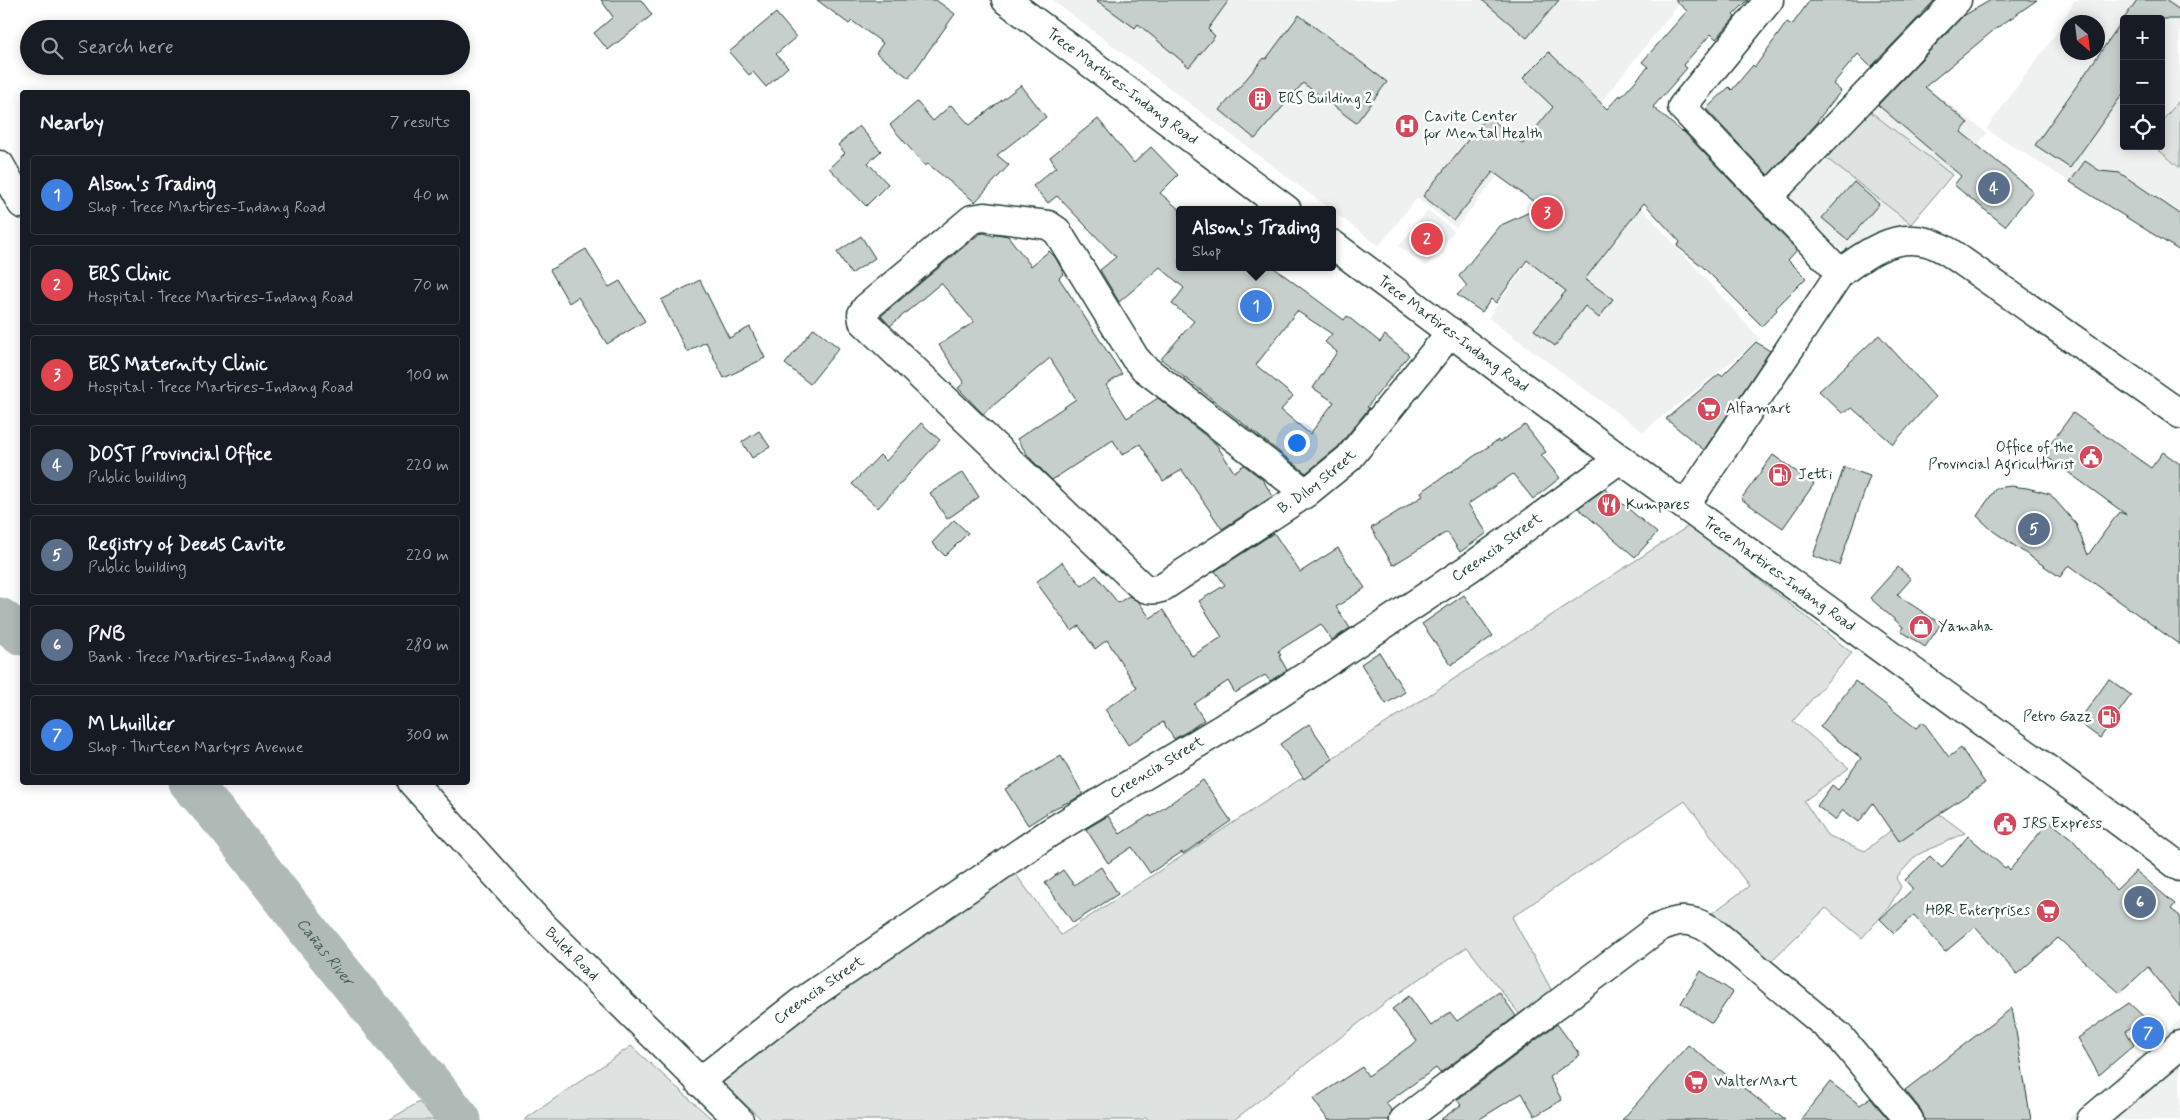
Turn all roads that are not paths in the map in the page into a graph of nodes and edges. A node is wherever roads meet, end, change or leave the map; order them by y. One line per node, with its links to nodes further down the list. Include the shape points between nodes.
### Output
1 (1006, 0): 7 (street, Trece Martires-Indang Road)
2 (1770, 0): 5 (street, via 1682,106)
3 (1957, 0): 5 (street)
4 (0, 165): 6 (street)
5 (1769, 196): 9 (street)
6 (20, 200)
7 (1282, 206)
8 (1336, 247): 10 (street, Trece Martires-Indang Road)
9 (1840, 273): 11 (street, via 1867,253 1902,239 1928,242 1948,252); 14 (street)
10 (1451, 332): 12 (street, Trece Martires-Indang Road); 13 (street, B. Diloy Street, via 1360,447)
11 (2180, 414)
12 (1620, 459): 14 (street, Trece Martires-Indang Road); 18 (street, Creencia Street, via 1471,567 1276,696 1049,833 801,1002)
13 (1306, 493): 13 (street, B. Diloy Street, via 1144,368 1053,228 1044,224 984,217 972,219 862,314 863,321 1147,589 1161,588)
14 (1685, 506): 16 (street, Trece Martires-Indang Road)
15 (415, 785): 18 (street, Bulek Road, via 538,921)
16 (2180, 867)
17 (2180, 1045): 22 (street)
18 (699, 1082): 19 (street, Bulek Road)
19 (738, 1120)
20 (1404, 1120): 21 (street, via 1658,928 1680,920 1691,920 1711,930 1840,1037)
21 (1909, 1120)
22 (2092, 1120)

